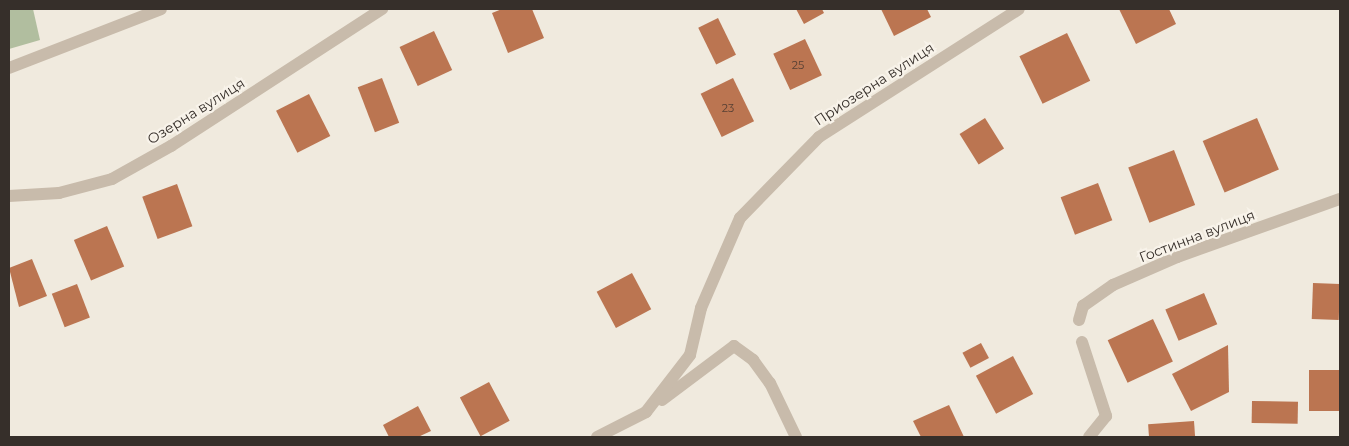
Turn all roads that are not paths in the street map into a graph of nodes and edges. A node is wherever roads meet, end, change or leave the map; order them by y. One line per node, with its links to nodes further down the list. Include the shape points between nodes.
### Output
1 (161, 9): 4 (street)
2 (382, 9): 5 (street, Озерна вулиця, via 171,146 112,179 59,193)
3 (1019, 9): 9 (street, Приозерна вулиця, via 819,137 740,218 701,308 690,355)
4 (9, 68)
5 (9, 196)
6 (1340, 199): 7 (street, Гостинна вулиця, via 1177,257 1113,285 1083,306)
7 (1079, 320)
8 (1082, 342): 12 (street, via 1106,416)
9 (646, 412): 10 (street, Приозерна вулиця); 11 (street, via 734,346 753,360 770,383)
10 (597, 437)
11 (796, 437)
12 (1089, 437)

